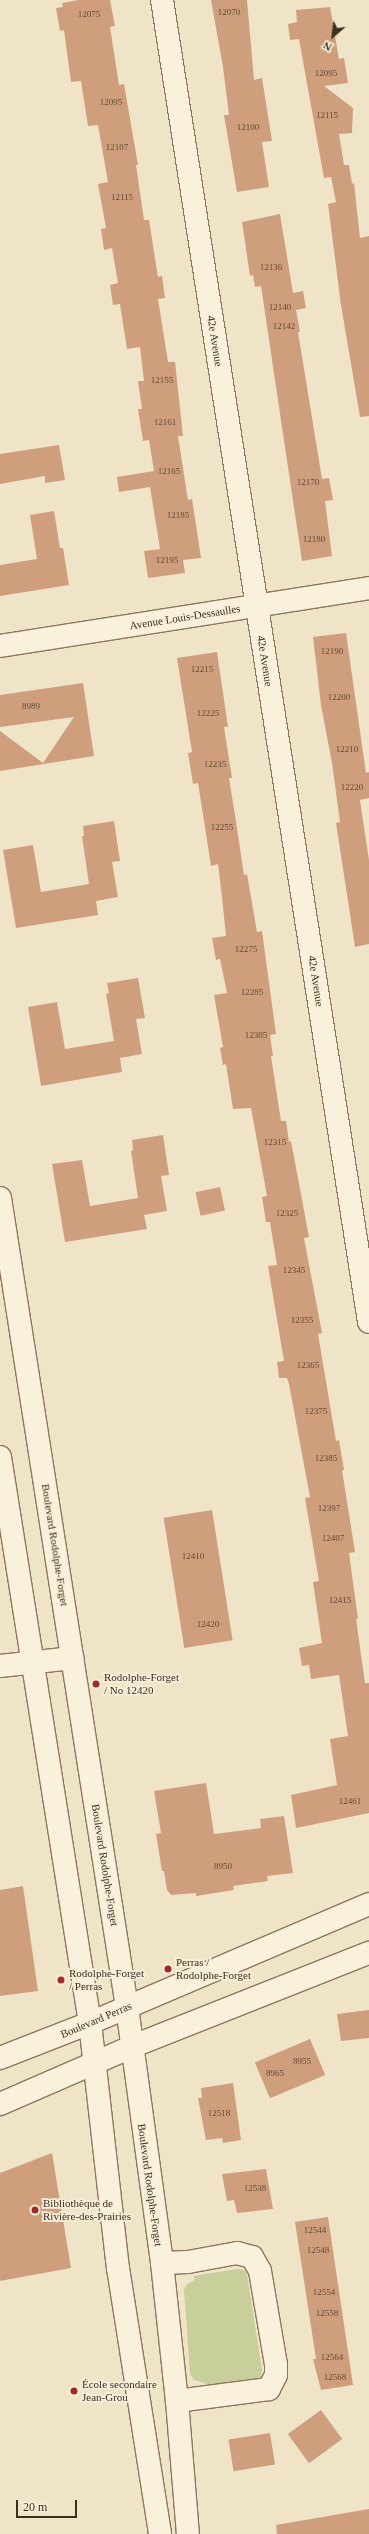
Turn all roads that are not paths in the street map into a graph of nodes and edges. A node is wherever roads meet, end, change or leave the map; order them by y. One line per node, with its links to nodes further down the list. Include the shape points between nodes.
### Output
1 (162, 0): 3 (street, 42e Avenue)
2 (369, 588): 3 (street, Avenue Louis-Dessaulles)
3 (257, 606): 4 (street, Avenue Louis-Dessaulles); 6 (street, 42e Avenue)
4 (0, 646)
5 (0, 1198): 8 (street, Boulevard Rodolphe-Forget)
6 (369, 1322)
7 (0, 1457): 9 (street)
8 (73, 1658): 9 (street); 13 (street, Boulevard Rodolphe-Forget)
9 (32, 1663): 10 (street); 14 (street)
10 (0, 1666)
11 (369, 1904): 13 (street, Boulevard Perras)
12 (369, 1953): 15 (street)
13 (127, 2007): 14 (street, Boulevard Perras); 15 (street, Boulevard Rodolphe-Forget)
14 (90, 2023): 16 (street, Boulevard Perras); 17 (street)
15 (131, 2047): 17 (street); 19 (street, Boulevard Rodolphe-Forget)
16 (0, 2058)
17 (95, 2063): 18 (street); 21 (street, via 118,2268)
18 (0, 2104)
19 (162, 2263): 20 (street, Boulevard Rodolphe-Forget); 20 (street, via 188,2262 238,2253 252,2257 260,2271 276,2365 276,2375 269,2389)
20 (177, 2401): 22 (street, Boulevard Rodolphe-Forget)
21 (160, 2534)
22 (188, 2534)

